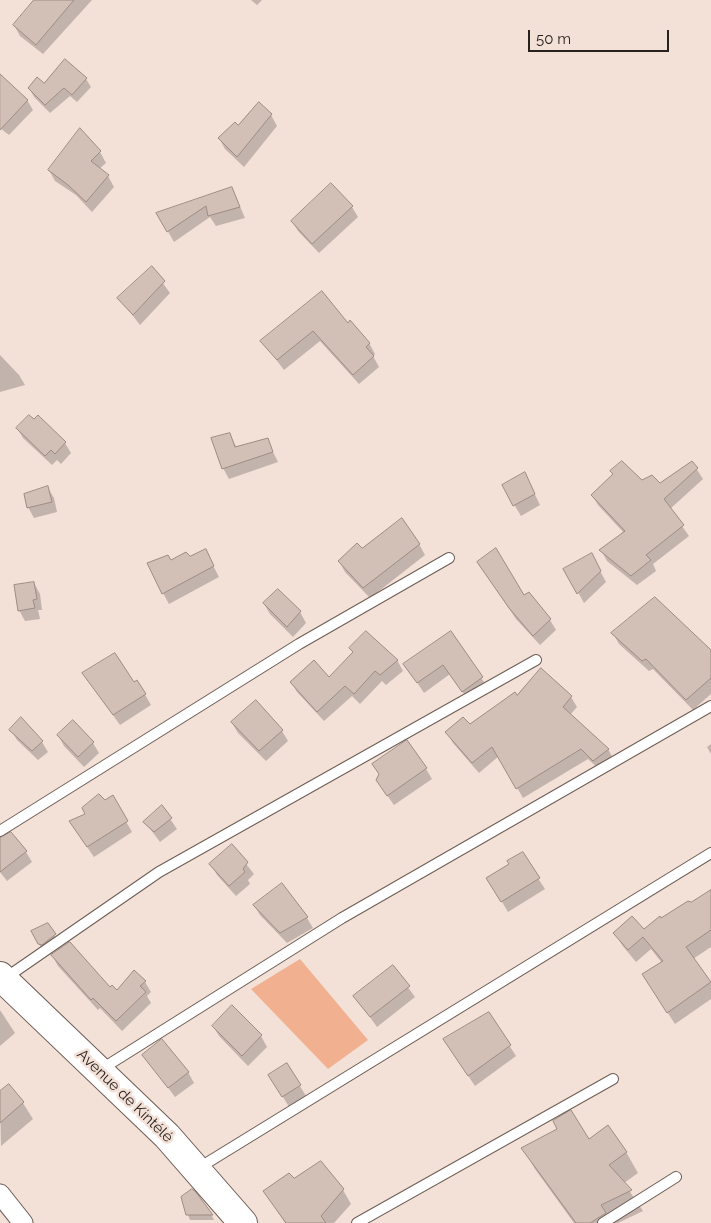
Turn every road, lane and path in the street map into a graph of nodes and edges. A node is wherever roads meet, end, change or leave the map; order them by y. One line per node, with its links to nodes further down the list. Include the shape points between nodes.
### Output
1 (449, 558): 4 (lane, via 299,644)
2 (536, 660): 6 (lane, via 159,872)
3 (711, 706): 7 (lane, via 342,918)
4 (0, 830)
5 (711, 853): 9 (lane)
6 (2, 978): 7 (main road, Avenue de Kintélé)
7 (99, 1071): 9 (main road, Avenue de Kintélé, via 167,1136)
8 (613, 1079): 14 (lane)
9 (196, 1170): 13 (main road, Avenue de Kintélé)
10 (676, 1177): 15 (lane)
11 (0, 1194): 12 (street)
12 (23, 1223)
13 (243, 1223)
14 (357, 1223)
15 (604, 1223)

